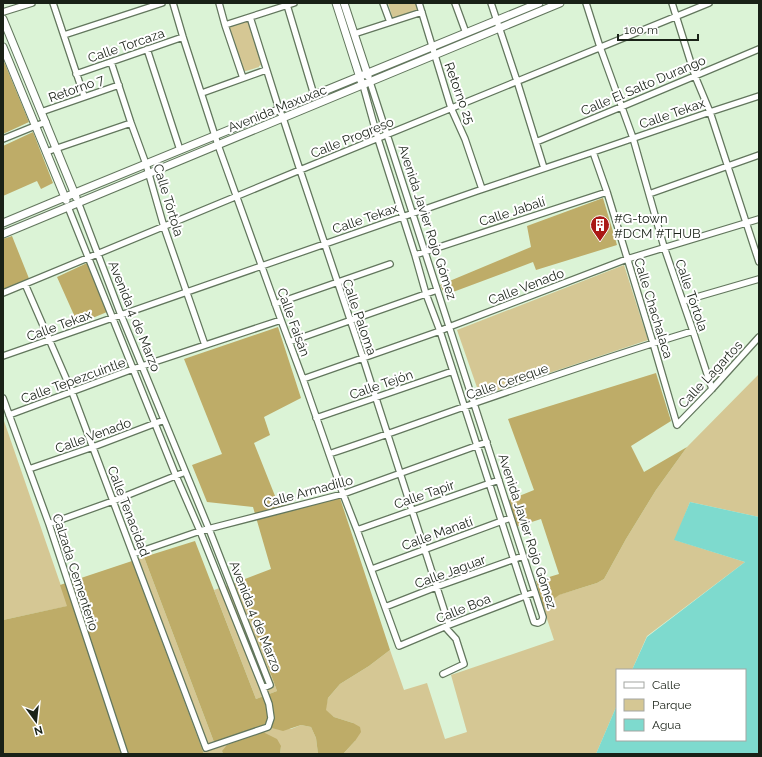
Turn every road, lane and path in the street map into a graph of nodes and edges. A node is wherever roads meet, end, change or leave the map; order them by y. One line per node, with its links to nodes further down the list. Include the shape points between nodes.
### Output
1 (32, 3): 19 (street)
2 (53, 3): 30 (street)
3 (162, 3): 30 (street)
4 (173, 3): 31 (street, Calle Faisán)
5 (219, 3): 26 (street)
6 (294, 3): 18 (street)
7 (336, 3): 43 (main road, Avenida Javier Rojo Gómez)
8 (344, 3): 29 (main road, Avenida Javier Rojo Gómez)
9 (383, 3): 25 (street)
10 (419, 3): 20 (street, Retorno 25)
11 (456, 3): 28 (street)
12 (491, 3): 24 (street)
13 (539, 3): 24 (main road, Avenida Maxuxac)
14 (560, 3): 27 (main road, Avenida Maxuxac)
15 (586, 3): 34 (street, Calle Tórtola)
16 (672, 3): 22 (street)
17 (709, 3): 22 (street, Calle Progreso)
18 (287, 5): 21 (street); 52 (street)
19 (3, 12)
20 (422, 12): 25 (street); 32 (street, Retorno 25)
21 (250, 17): 26 (street); 40 (street, Calle Paloma)
22 (676, 17): 34 (street, Calle Progreso); 44 (street)
23 (3, 19): 58 (main road, Avenida 4 de Marzo)
24 (497, 20): 27 (street); 28 (main road, Avenida Maxuxac)
25 (390, 22): 29 (street)
26 (225, 25): 45 (street)
27 (500, 28): 37 (main road, Avenida Maxuxac); 46 (street)
28 (466, 33): 32 (main road, Avenida Maxuxac)
29 (354, 34): 43 (main road, Avenida Javier Rojo Gómez)
30 (64, 36): 42 (street)
31 (183, 37): 35 (street, Calle Torcaza); 50 (street, Calle Faisán)
32 (432, 46): 37 (street, Retorno 25); 39 (main road, Avenida Maxuxac)
33 (3, 47): 63 (main road, Avenida 4 de Marzo)
34 (600, 47): 46 (street, Calle Progreso); 55 (street, Calle Tórtola)
35 (146, 49): 38 (street, Calle Torcaza); 72 (street)
36 (759, 49): 44 (street, Calle El Salto Durango)
37 (435, 55): 41 (main road, Avenida Maxuxac); 56 (street, Retorno 25)
38 (111, 62): 42 (street, Calle Torcaza); 48 (street, Calle Tórtola)
39 (392, 63): 41 (main road); 43 (main road, Avenida Maxuxac)
40 (266, 70): 45 (street); 57 (street, Calle Paloma)
41 (396, 71): 47 (main road, Avenida Maxuxac)
42 (76, 74): 53 (street)
43 (363, 75): 47 (main road, Avenida Javier Rojo Gómez); 49 (main road, Avenida Maxuxac)
44 (695, 76): 55 (street, Calle El Salto Durango); 59 (street)
45 (243, 78): 50 (street)
46 (517, 81): 56 (street, Calle Progreso); 69 (street)
47 (366, 84): 51 (main road, Avenida Maxuxac); 65 (street, Avenida Javier Rojo Gómez); 66 (street, Avenida Javier Rojo Gómez)
48 (119, 85): 53 (street, Retorno 7); 62 (street, Calle Tórtola)
49 (337, 86): 51 (main road); 52 (main road, Avenida Maxuxac)
50 (202, 93): 64 (street, Calle Faisán)
51 (341, 94): 60 (main road, Avenida Maxuxac)
52 (314, 95): 57 (main road, Avenida Maxuxac)
53 (84, 96): 58 (street, Retorno 7)
54 (759, 96): 59 (street, Calle Tekax)
55 (621, 107): 67 (street, Calle Tórtola); 69 (street, Calle El Salto Durango)
56 (451, 108): 65 (street, Calle Progreso); 81 (street, Retorno 25, via 465,138)
57 (278, 110): 60 (street, Calle Paloma); 64 (main road, Avenida Maxuxac)
58 (41, 112): 61 (main road, Avenida 4 de Marzo)
59 (710, 112): 67 (street, Calle Tekax); 77 (street)
60 (282, 118): 70 (main road, Avenida Maxuxac); 79 (street, Calle Paloma)
61 (46, 122): 63 (street); 71 (main road, Avenida 4 de Marzo)
62 (131, 123): 71 (street); 76 (street, Calle Tórtola)
63 (35, 126): 68 (street); 73 (main road, Avenida 4 de Marzo)
64 (216, 135): 70 (street, Calle Faisán); 72 (main road, Avenida Maxuxac)
65 (386, 135): 66 (street, Calle Progreso); 89 (street, Avenida Javier Rojo Gómez)
66 (378, 138): 79 (street, Calle Progreso); 90 (street, Avenida Javier Rojo Gómez)
67 (633, 138): 74 (street, Calle Tekax); 84 (street, Calle Tórtola)
68 (3, 140)
69 (536, 142): 78 (street)
70 (218, 145): 80 (main road, Avenida Maxuxac); 85 (street, Calle Faisán)
71 (56, 149): 73 (street); 83 (main road, Avenida 4 de Marzo)
72 (180, 150): 76 (main road, Avenida Maxuxac)
73 (46, 152): 86 (main road, Avenida 4 de Marzo)
74 (594, 152): 78 (street, Calle Tekax); 82 (street, Calle Chachalaca)
75 (759, 155): 77 (street)
76 (146, 164): 80 (street, Calle Tórtola); 83 (main road, Avenida Maxuxac)
77 (728, 166): 84 (street); 93 (street)
78 (544, 168): 81 (street, Calle Tekax)
79 (300, 170): 85 (street, Calle Progreso); 96 (street, Calle Paloma)
80 (149, 173): 87 (main road, Avenida Maxuxac); 94 (street, Calle Tórtola)
81 (482, 189): 89 (street, Calle Tekax)
82 (607, 192): 98 (street, Calle Jabalí); 102 (street, Calle Chachalaca)
83 (75, 193): 86 (main road, Avenida Maxuxac); 87 (main road, Avenida 4 de Marzo)
84 (649, 194): 97 (street, Calle Tórtola)
85 (237, 196): 94 (street, Calle Progreso); 105 (street, Calle Faisán)
86 (64, 197): 88 (main road, Avenida 4 de Marzo); 92 (main road, Avenida Maxuxac)
87 (78, 202): 88 (main road, Avenida Maxuxac); 99 (street, Avenida 4 de Marzo)
88 (68, 207): 95 (main road, Avenida Maxuxac); 101 (street, Avenida 4 de Marzo)
89 (412, 213): 90 (street, Calle Tekax); 98 (street, Avenida Javier Rojo Gómez)
90 (402, 217): 96 (street, Calle Tekax); 100 (street, Avenida Javier Rojo Gómez)
91 (759, 219): 93 (street, Calle Venado)
92 (3, 223)
93 (746, 223): 97 (street, Calle Venado); 103 (street)
94 (164, 227): 99 (street, Calle Progreso); 110 (street, Calle Tórtola)
95 (3, 234)
96 (324, 244): 105 (street, Calle Tekax); 107 (street, Calle Paloma)
97 (664, 247): 102 (street, Calle Venado); 113 (street, Calle Tórtola)
98 (425, 252): 100 (street, Calle Jabalí); 109 (street, Avenida Javier Rojo Gómez)
99 (98, 254): 101 (street, Calle Progreso); 115 (street, Avenida 4 de Marzo)
100 (414, 255): 112 (street, Avenida Javier Rojo Gómez)
101 (88, 258): 108 (street, Calle Progreso); 116 (street, Avenida 4 de Marzo)
102 (627, 259): 119 (street, Calle Venado); 125 (street, Calle Chachalaca)
103 (759, 262)
104 (390, 264): 107 (street)
105 (262, 266): 110 (street, Calle Tekax); 114 (street, Calle Faisán)
106 (759, 279): 113 (street)
107 (337, 283): 114 (street); 118 (street, Calle Paloma)
108 (25, 284): 111 (street, Calle Progreso); 123 (street, Calle Tenacidad)
109 (437, 290): 112 (street); 119 (street, Avenida Javier Rojo Gómez)
110 (186, 292): 115 (street, Calle Tekax); 126 (street, Calle Tórtola)
111 (3, 294)
112 (426, 294): 118 (street); 121 (street, Avenida Javier Rojo Gómez)
113 (683, 301): 120 (street, Calle Tórtola)
114 (275, 304): 117 (street, Calle Faisán)
115 (121, 315): 116 (street, Calle Tekax); 129 (street, Avenida 4 de Marzo)
116 (112, 318): 123 (street, Calle Tekax); 130 (street, Avenida 4 de Marzo)
117 (281, 320): 124 (street, Calle Faisán); 126 (street, Calle Tepezcuintle)
118 (349, 320): 124 (street); 128 (street, Calle Paloma)
119 (449, 327): 121 (street, Calle Venado); 137 (street, Avenida Javier Rojo Gómez)
120 (693, 331): 125 (street, Calle Cereque); 133 (street, Calle Tórtola)
121 (440, 332): 128 (street, Calle Venado); 131 (street, Avenida Javier Rojo Gómez)
122 (759, 337): 133 (street, Calle Lagartos)
123 (49, 341): 127 (street, Calle Tekax); 134 (street, Calle Tenacidad)
124 (289, 342): 132 (street, Calle Faisán)
125 (653, 343): 137 (street, Calle Cereque); 143 (street, Calle Chachalaca)
126 (205, 345): 129 (street, Calle Tepezcuintle)
127 (3, 356)
128 (363, 358): 132 (street, Calle Venado); 135 (street, Calle Paloma)
129 (142, 366): 130 (street, Calle Tepezcuintle); 141 (street, Avenida 4 de Marzo)
130 (133, 369): 134 (street, Calle Tepezcuintle); 142 (street, Avenida 4 de Marzo)
131 (453, 371): 135 (street, Calle Tejón); 138 (street, Avenida Javier Rojo Gómez)
132 (303, 379): 140 (street, Calle Faisán)
133 (712, 389): 143 (street, Calle Lagartos)
134 (72, 392): 139 (street, Calle Tepezcuintle); 147 (street, Calle Tenacidad)
135 (375, 397): 140 (street, Calle Tejón); 144 (street, Calle Paloma)
136 (3, 398): 139 (street, Calzada Cementerio)
137 (474, 403): 138 (street, Calle Cereque); 145 (street, Avenida Javier Rojo Gómez)
138 (464, 407): 144 (street, Calle Cereque); 146 (street, Avenida Javier Rojo Gómez)
139 (9, 415): 149 (street, Calzada Cementerio)
140 (316, 418): 148 (street, Calle Faisán)
141 (164, 420): 142 (street, Calle Venado); 150 (street, Avenida 4 de Marzo)
142 (155, 424): 147 (street, Calle Venado); 152 (street, Avenida 4 de Marzo)
143 (677, 426)
144 (388, 435): 148 (street, Calle Cereque); 151 (street, Calle Paloma)
145 (487, 442): 146 (street, Calle Armadillo); 153 (street, Avenida Javier Rojo Gómez)
146 (476, 446): 151 (street, Calle Armadillo); 154 (street, Avenida Javier Rojo Gómez)
147 (93, 447): 149 (street, Calle Venado); 156 (street, Calle Tenacidad)
148 (329, 454): 155 (street, Calle Faisán)
149 (29, 469): 160 (street, Calzada Cementerio)
150 (185, 472): 152 (street); 161 (street, Avenida 4 de Marzo)
151 (400, 474): 155 (street, Calle Armadillo); 157 (street, Calle Paloma)
152 (176, 476): 156 (street); 163 (street, Avenida 4 de Marzo)
153 (498, 480): 154 (street, Calle Tapir); 158 (street, Avenida Javier Rojo Gómez)
154 (489, 483): 157 (street, Calle Tapir); 159 (street, Avenida Javier Rojo Gómez)
155 (343, 494): 161 (street, Calle Armadillo); 162 (street, Calle Faisán)
156 (113, 501): 160 (street); 165 (street, Calle Tenacidad)
157 (412, 510): 162 (street, Calle Tapir); 164 (street, Calle Paloma)
158 (510, 518): 159 (street, Calle Manatí); 166 (street, Avenida Javier Rojo Gómez)
159 (501, 521): 164 (street, Calle Manatí); 167 (street, Avenida Javier Rojo Gómez)
160 (49, 524): 183 (street, Calzada Cementerio)
161 (209, 529): 163 (street, Calle Armadillo); 169 (street, Avenida 4 de Marzo)
162 (357, 530): 168 (street, Calle Faisán)
163 (200, 531): 165 (street, Calle Armadillo); 170 (street, Avenida 4 de Marzo)
164 (424, 550): 168 (street, Calle Manatí); 171 (street, Calle Paloma)
165 (133, 554): 182 (street, Calle Tenacidad, via 206,748 268,727 271,718)
166 (523, 556): 167 (street, Calle Jaguar); 172 (street, Avenida Javier Rojo Gómez)
167 (514, 559): 171 (street, Calle Jaguar); 173 (street, Avenida Javier Rojo Gómez)
168 (372, 569): 174 (street, Calle Faisán)
169 (228, 578): 170 (street); 175 (street, Avenida 4 de Marzo)
170 (220, 582): 176 (street, Avenida 4 de Marzo)
171 (436, 587): 174 (street, Calle Jaguar); 177 (street, Calle Paloma)
172 (535, 592): 173 (street, Calle Boa); 173 (street, Avenida Javier Rojo Gómez, via 543,617 538,623 534,622)
173 (525, 596): 177 (street, Calle Boa)
174 (386, 607): 178 (street, Calle Faisán)
175 (243, 616): 176 (street); 179 (street, Avenida 4 de Marzo)
176 (235, 619): 180 (street, Avenida 4 de Marzo)
177 (447, 626): 178 (street, Calle Boa); 181 (street, Calle Paloma, via 456,639 464,664)
178 (399, 646)
179 (256, 650): 180 (street); 182 (street, Avenida 4 de Marzo, via 270,685)
180 (249, 654): 182 (street, Avenida 4 de Marzo)
181 (443, 674)
182 (263, 688)
183 (125, 754)

